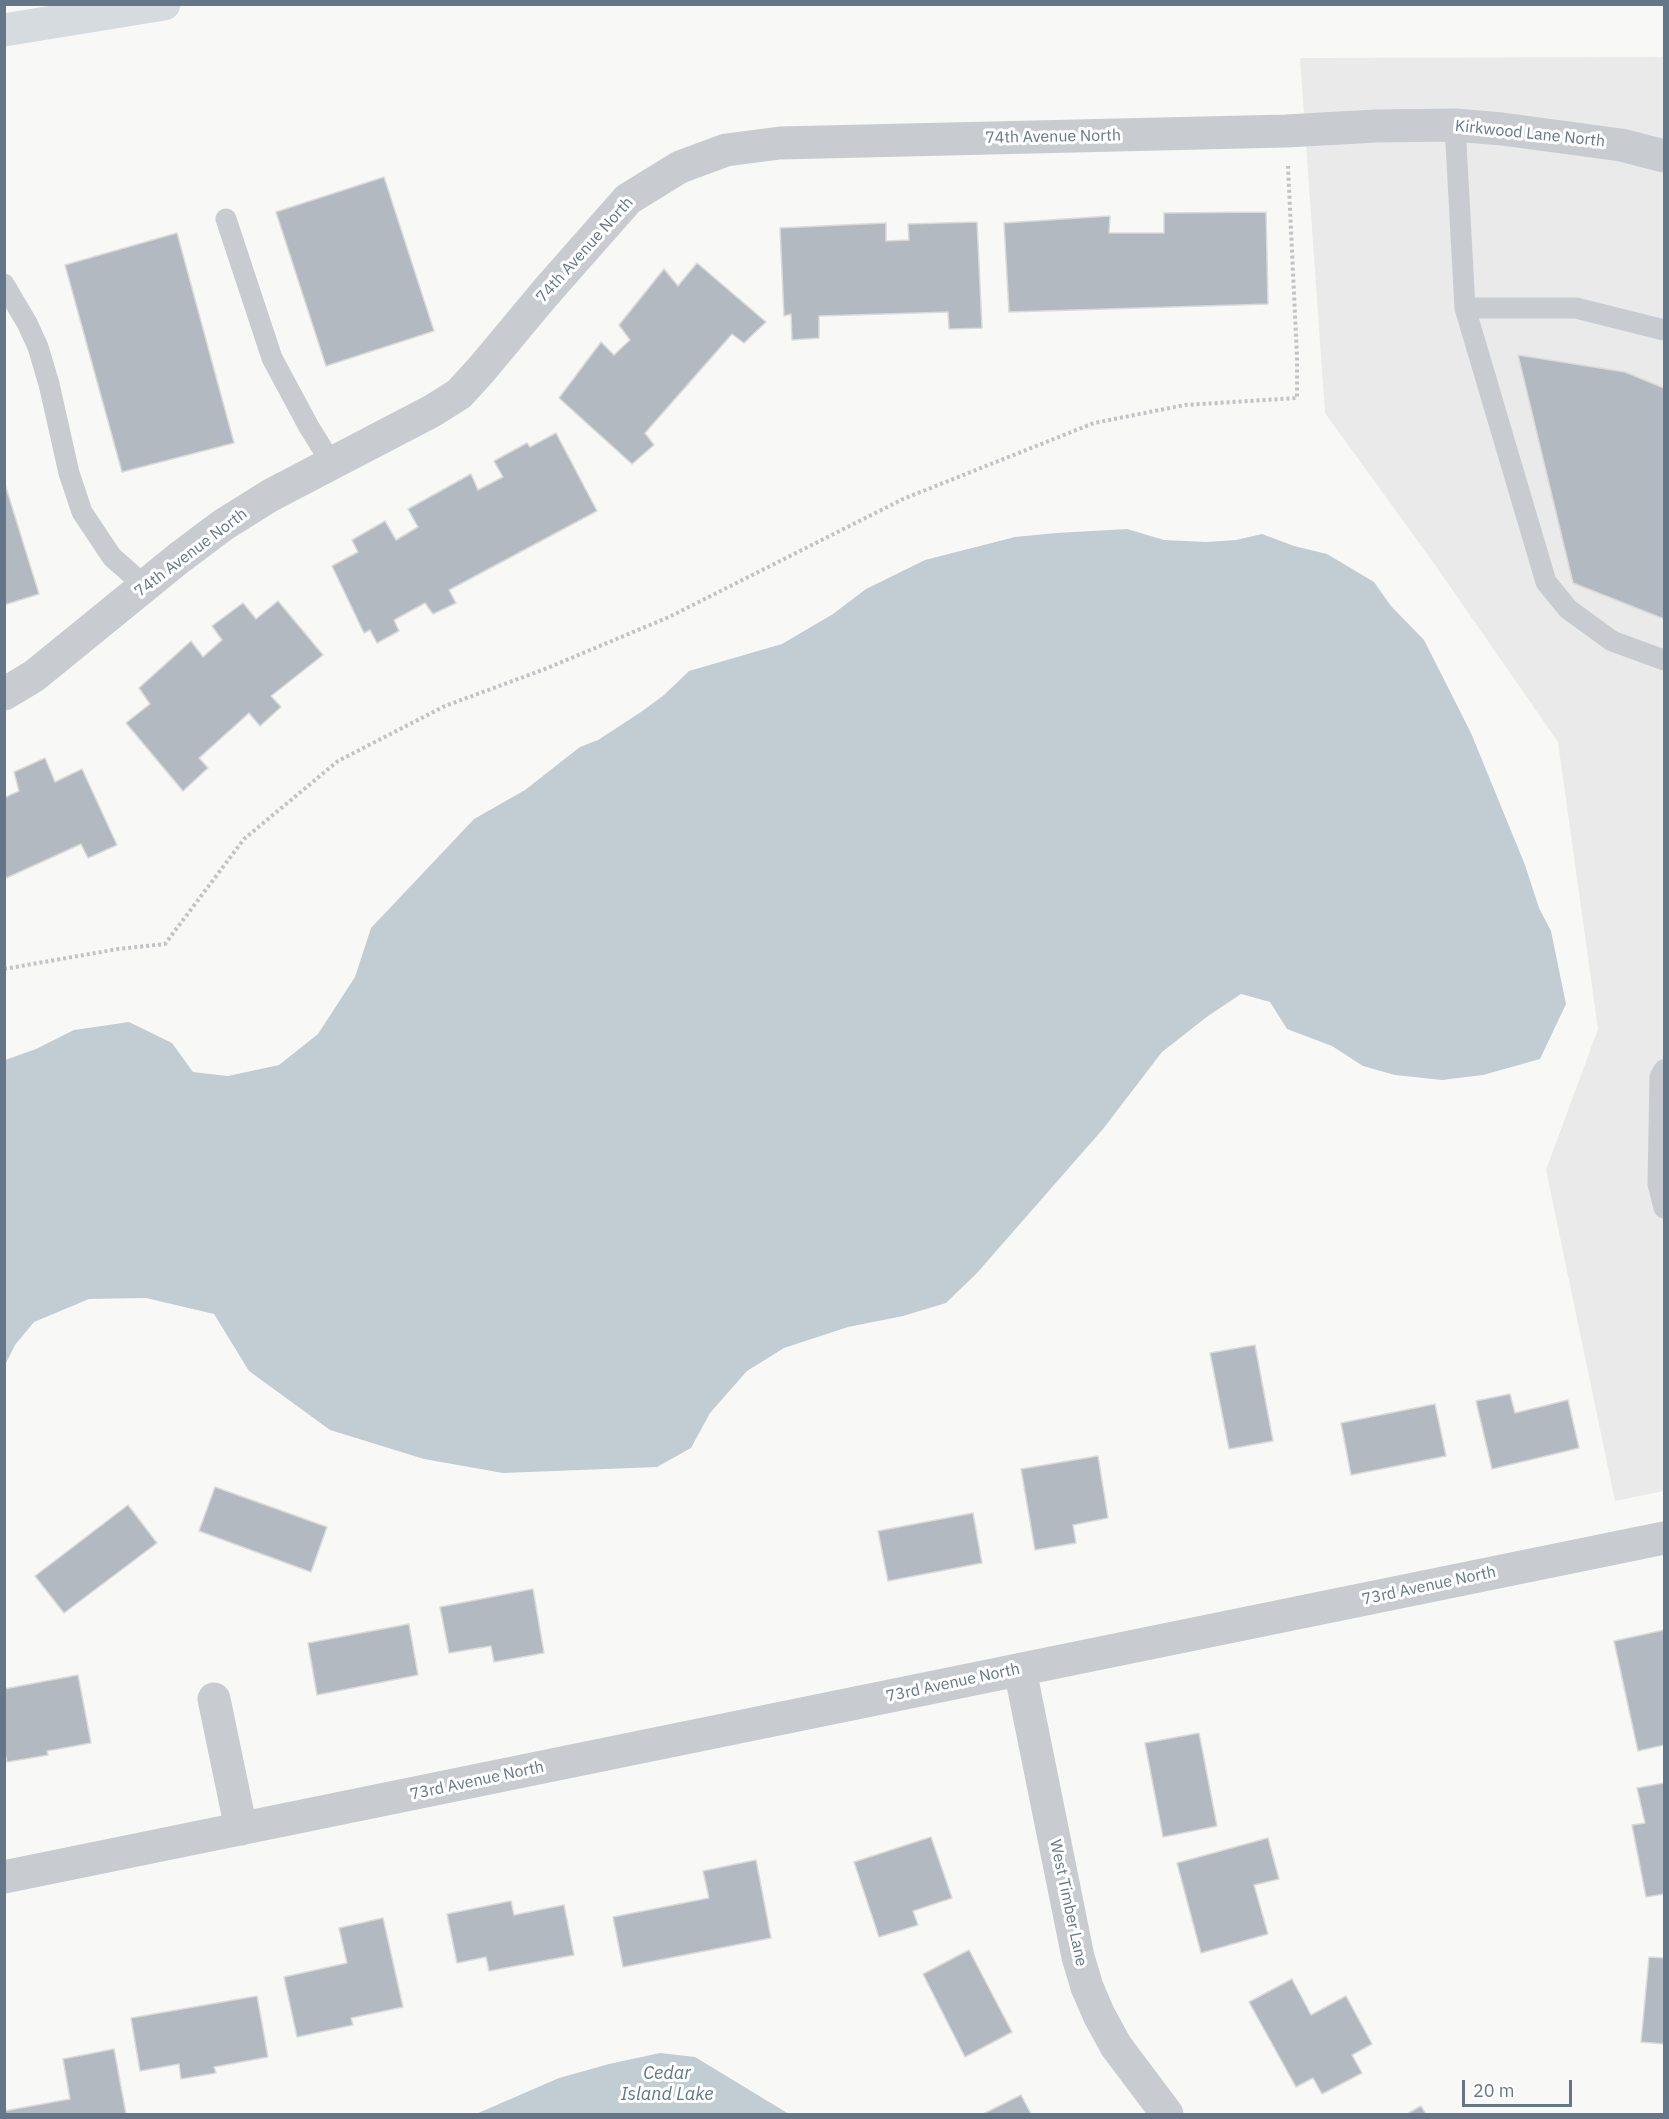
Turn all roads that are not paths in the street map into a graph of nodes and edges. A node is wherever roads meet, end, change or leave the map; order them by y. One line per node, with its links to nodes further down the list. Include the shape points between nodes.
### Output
1 (164, 4): 2 (highway)
2 (4, 30)
3 (1455, 125): 4 (street, Kirkwood Lane North); 5 (street, Kirkwood Lane North, via 1621,145); 8 (lane)
4 (1286, 131): 10 (street, 74th Avenue North, via 780,143 726,150 680,166 628,199 459,394)
5 (1665, 156)
6 (226, 219): 10 (lane, via 272,358)
7 (4, 284): 11 (lane, via 38,347 82,512 112,557)
8 (1465, 308): 9 (lane, via 1576,308); 12 (lane, via 1546,582 1568,609 1612,641)
9 (1665, 330)
10 (332, 464): 11 (street, 74th Avenue North, via 223,525)
11 (145, 586): 13 (street, 74th Avenue North, via 34,676)
12 (1665, 660)
13 (4, 694)
14 (1665, 1070): 15 (lane, via 1660,1077 1658,1184)
15 (1665, 1208)
16 (1665, 1538): 17 (street, 73rd Avenue North)
17 (1020, 1670): 19 (street, 73rd Avenue North); 21 (street, West Timber Lane, via 1087,1987 1116,2046)
18 (214, 1699): 19 (street)
19 (241, 1829): 20 (street, 73rd Avenue North)
20 (4, 1877)
21 (1167, 2115)

